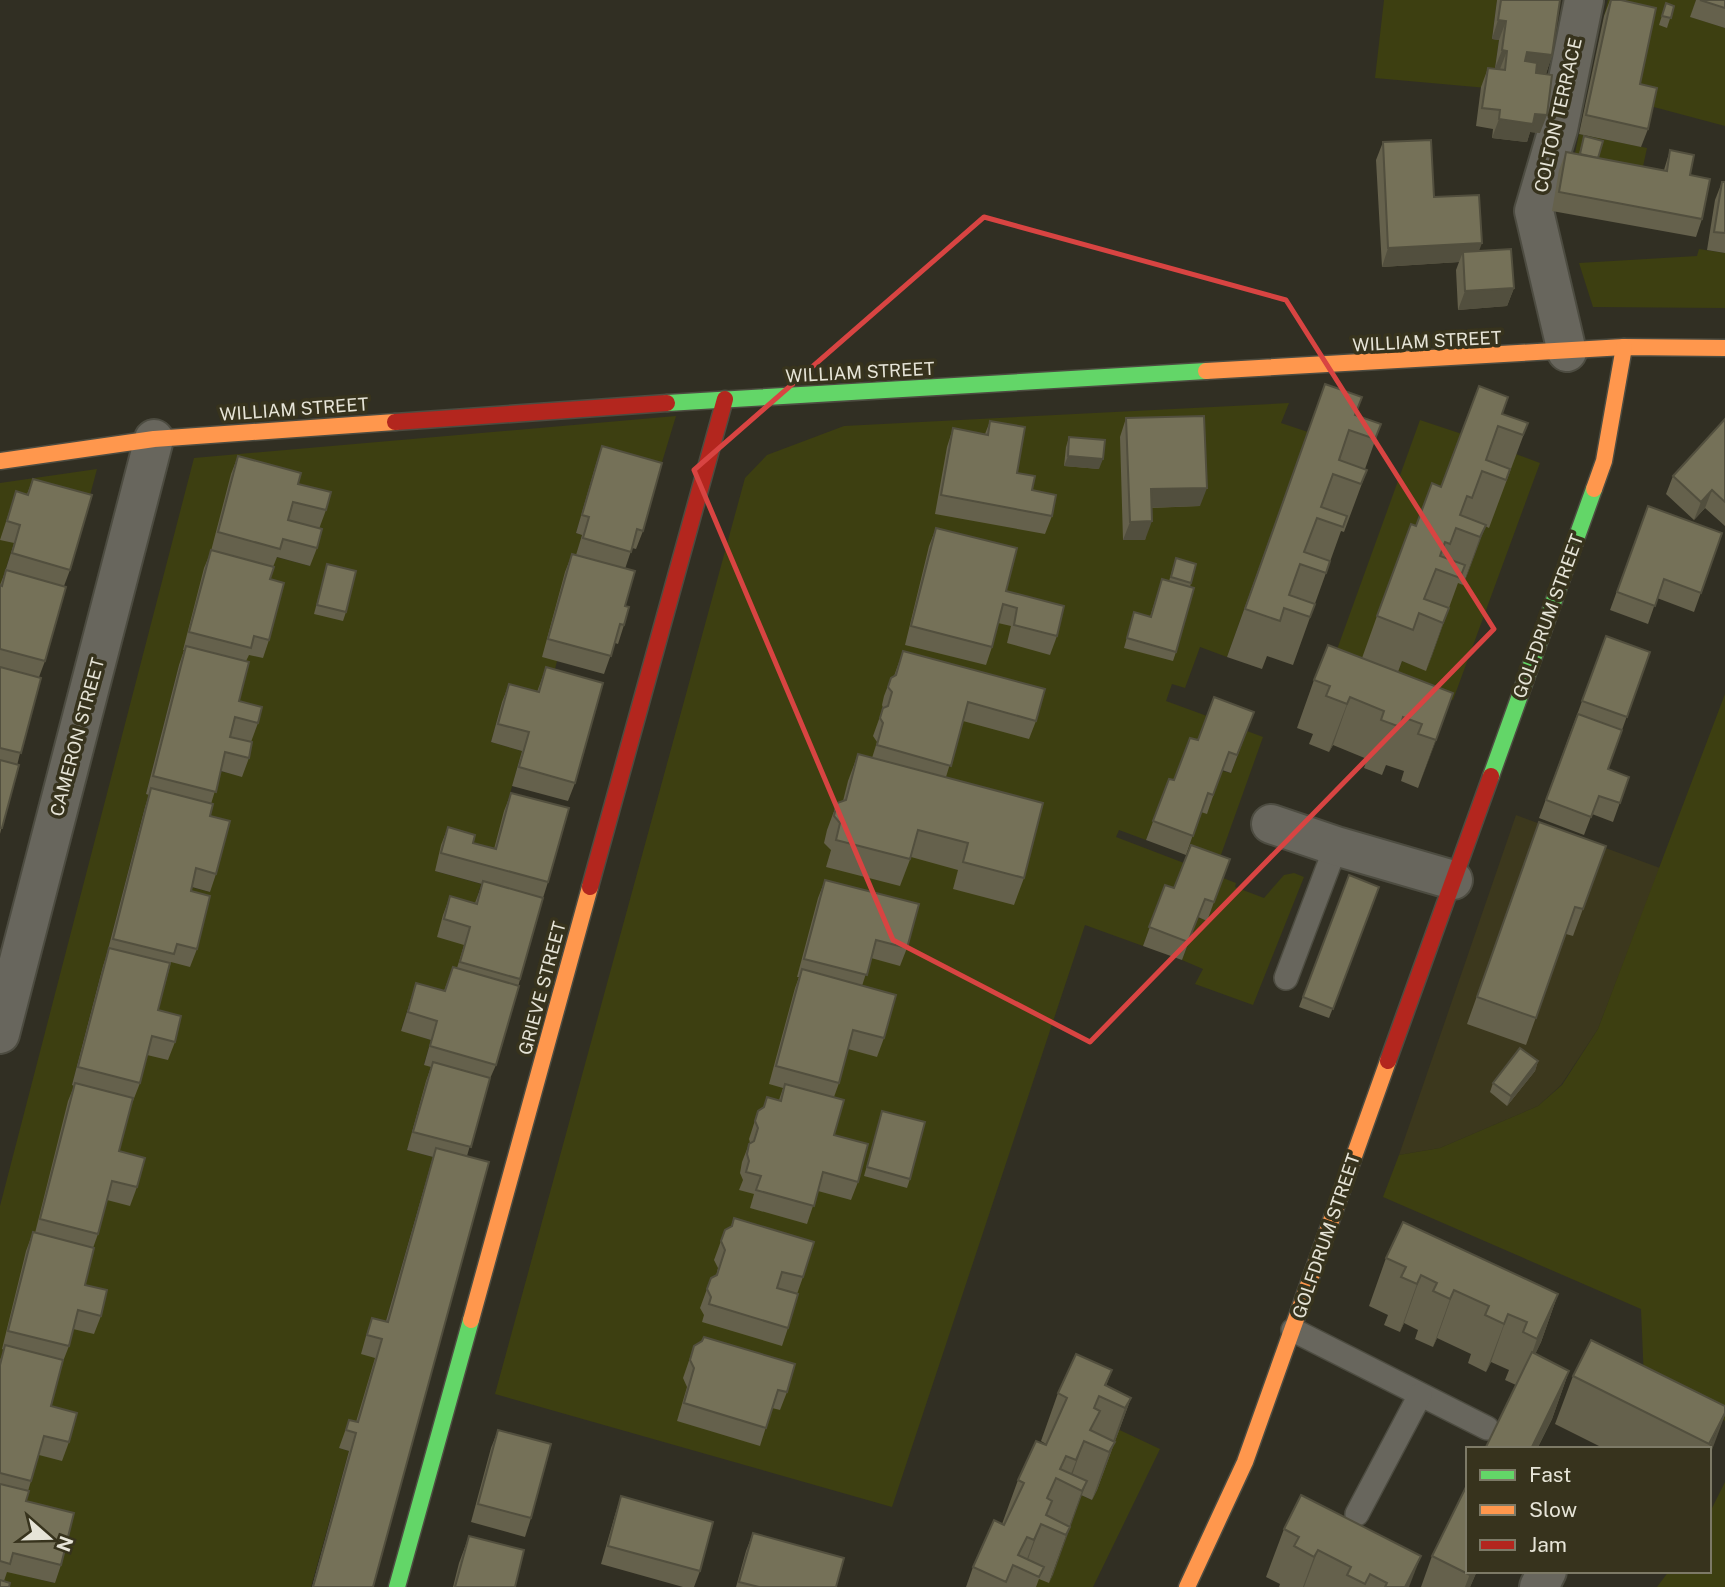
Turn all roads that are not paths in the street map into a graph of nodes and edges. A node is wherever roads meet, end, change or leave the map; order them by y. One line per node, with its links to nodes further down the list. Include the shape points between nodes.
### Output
1 (1584, 0): 4 (street, COLTON TERRACE, via 1558,129 1534,211)
2 (1623, 347): 3 (street, WILLIAM STREET); 4 (street, WILLIAM STREET); 10 (street, GOLFDRUM STREET, via 1604,461)
3 (1725, 348)
4 (1567, 352): 5 (street, WILLIAM STREET)
5 (725, 399): 6 (street, WILLIAM STREET); 17 (street, GRIEVE STREET)
6 (154, 439): 7 (street, WILLIAM STREET); 12 (street, CAMERON STREET)
7 (0, 461)
8 (1271, 824): 9 (street)
9 (1336, 846): 10 (street); 11 (lane)
10 (1453, 880): 13 (street, GOLFDRUM STREET)
11 (1286, 978)
12 (0, 1034)
13 (1293, 1330): 14 (lane); 18 (street, GOLFDRUM STREET, via 1245,1462)
14 (1420, 1395): 15 (lane); 16 (lane)
15 (1487, 1428)
16 (1357, 1514)
17 (397, 1587)
18 (1186, 1587)

